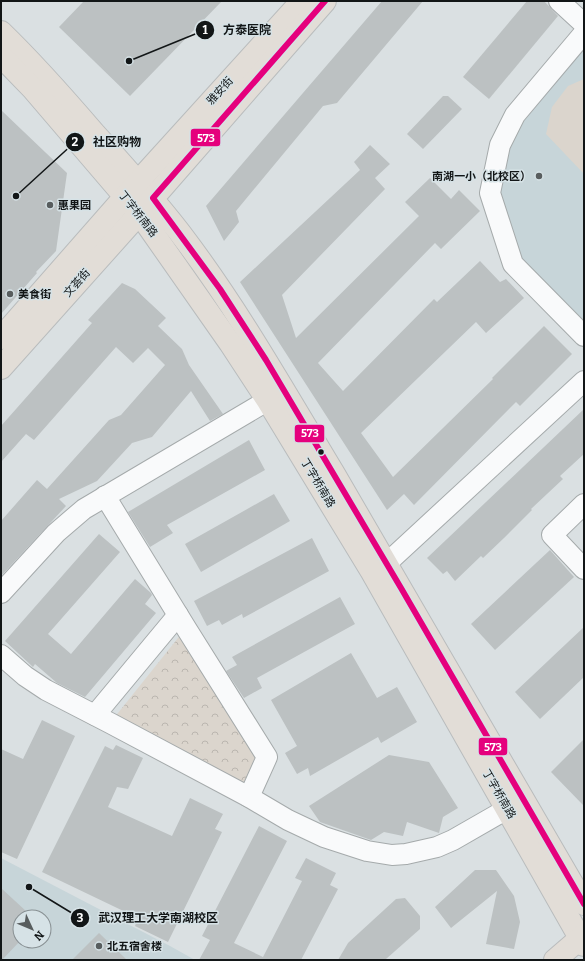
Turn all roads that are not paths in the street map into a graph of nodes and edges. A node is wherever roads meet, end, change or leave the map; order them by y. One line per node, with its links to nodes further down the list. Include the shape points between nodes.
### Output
1 (302, 1): 8 (main road, 雅安街)
2 (325, 1): 9 (main road, 雅安街)
3 (559, 1): 4 (street)
4 (584, 24)
5 (1, 32): 8 (main road, 丁字桥南路, via 32,62)
6 (584, 33): 10 (street, via 515,115 500,145 490,193 512,264)
7 (1, 56): 8 (main road, 丁字桥南路)
8 (132, 189): 9 (main road, 丁字桥南路); 11 (main road, 文荟街)
9 (146, 206): 12 (main road, 文荟街); 14 (main road, 丁字桥南路, via 181,235 220,290)
10 (584, 336)
11 (1, 338)
12 (1, 368)
13 (584, 381): 17 (street)
14 (276, 396): 15 (street); 17 (main road, 丁字桥南路); 24 (main road, 丁字桥南路, via 372,572)
15 (105, 496): 19 (street, via 84,509 56,533); 20 (street)
16 (584, 504): 18 (street, via 552,535)
17 (387, 563): 24 (main road, 丁字桥南路)
18 (584, 569)
19 (1, 593)
20 (178, 615): 22 (street); 23 (street, via 267,757)
21 (1, 655): 22 (street, via 24,676 56,696)
22 (96, 715): 23 (street)
23 (249, 797): 24 (street, via 324,837 367,851 392,855 437,847)
24 (515, 804): 25 (main road, 丁字桥南路); 26 (main road, 丁字桥南路)
25 (584, 904)
26 (583, 939): 27 (main road)
27 (555, 960)

